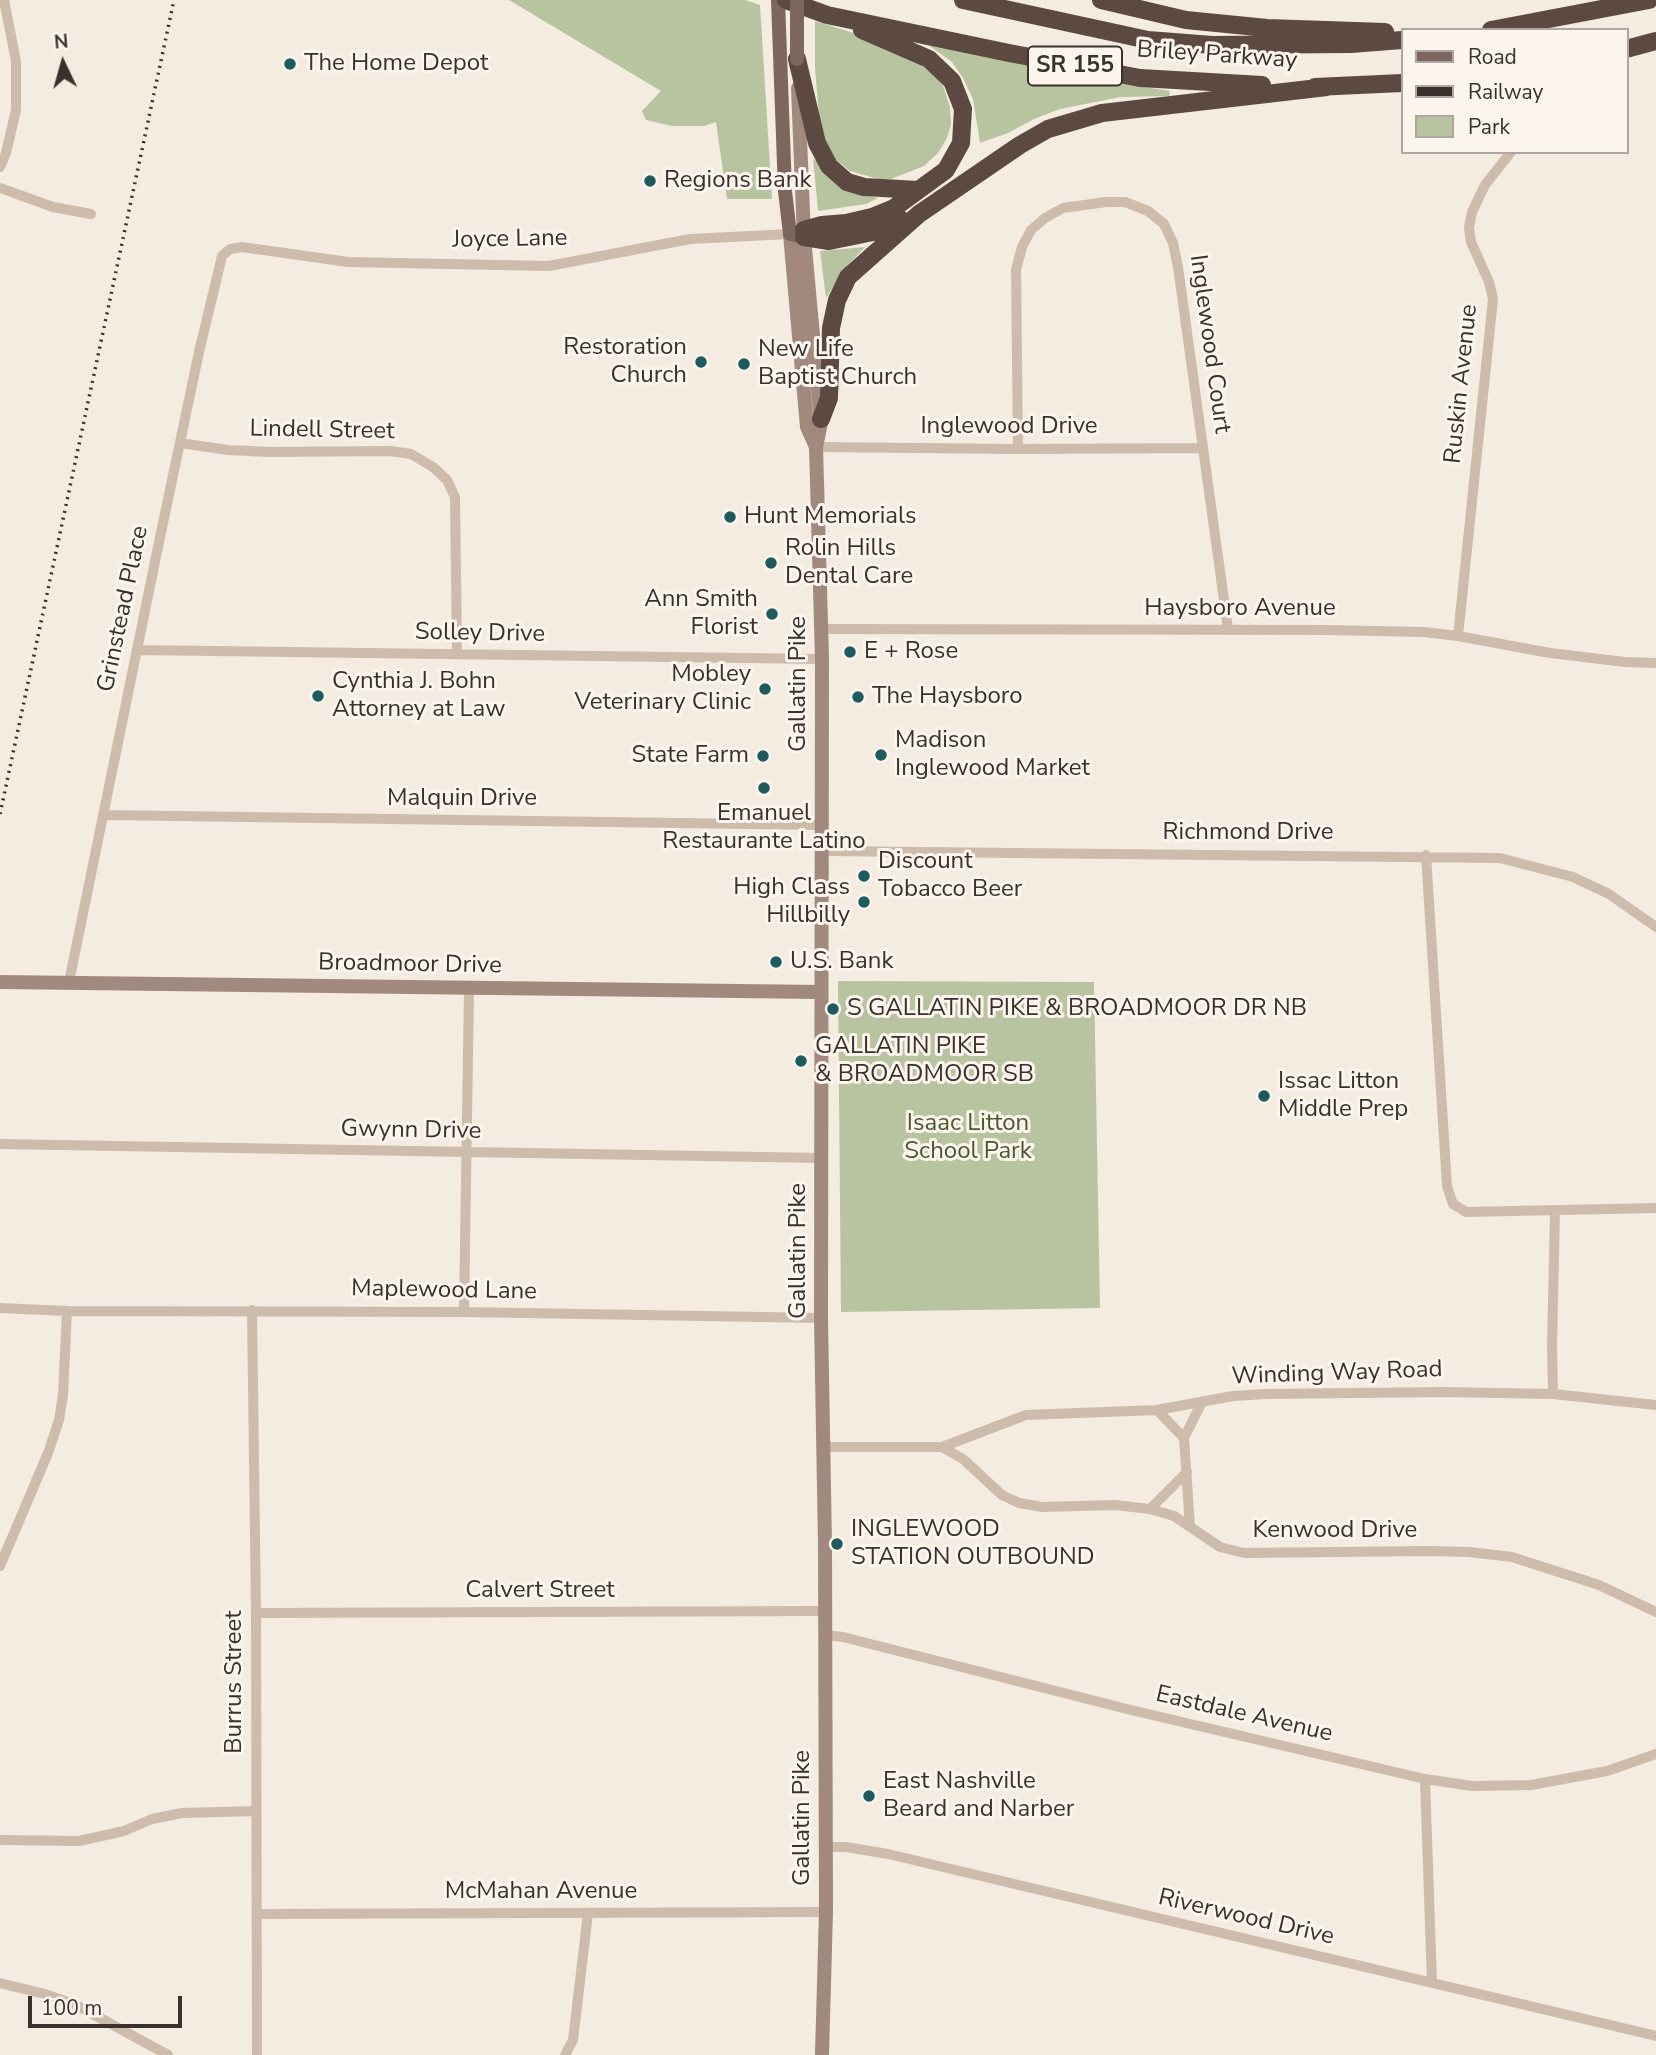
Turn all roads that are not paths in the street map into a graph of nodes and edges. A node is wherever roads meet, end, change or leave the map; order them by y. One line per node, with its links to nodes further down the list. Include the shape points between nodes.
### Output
1 (4, 0): 18 (street, via 16,61 16,110)
2 (778, 0): 23 (main road, Gallatin Pike, via 785,191)
3 (786, 0): 8 (highway, Briley Parkway)
4 (797, 0): 14 (main road, Gallatin Pike, bridge)
5 (963, 0): 11 (highway, Briley Parkway / SR 155, via 1148,40 1212,45)
6 (1101, 0): 10 (highway, via 1186,20)
7 (1649, 0): 9 (highway)
8 (827, 15): 16 (highway, Briley Parkway / SR 155, via 1140,78); 20 (highway, via 929,59 952,81 963,109 961,143 946,170)
9 (1502, 28)
10 (1400, 32)
11 (1400, 40)
12 (1656, 41): 13 (highway)
13 (1628, 48)
14 (797, 59): 20 (highway, via 817,144 829,166 847,181 864,187); 23 (main road, Gallatin Pike)
15 (1400, 83): 16 (highway, Briley Parkway / SR 155)
16 (1327, 87): 22 (highway, via 1102,113 1048,129)
17 (1509, 154): 32 (street, Ruskin Avenue, via 1485,185 1469,228 1493,299)
18 (0, 167)
19 (0, 188): 21 (street, via 53,207)
20 (918, 190): 23 (highway, via 873,217)
21 (90, 214)
22 (919, 214): 23 (highway, via 873,232 830,241); 25 (highway, via 848,277 836,300 829,398)
23 (800, 234): 24 (street, Joyce Lane, via 690,239 549,266 348,261); 25 (main road, Gallatin Pike); 27 (main road, Gallatin Pike, via 807,427)
24 (230, 249): 26 (street, Grinstead Place, via 222,256)
25 (821, 419): 27 (main road, Gallatin Pike)
26 (180, 443): 33 (street, Grinstead Place); 34 (street, Lindell Street, via 269,452 390,452 411,454 433,467 447,480 455,497)
27 (816, 447): 29 (street, Inglewood Drive); 30 (main road, Gallatin Pike)
28 (1202, 447): 29 (street, Inglewood Drive); 29 (street, Inglewood Court, via 1173,243 1164,224 1148,211 1125,202 1106,202 1063,208 1031,230 1021,247 1016,270); 31 (street, Inglewood Court)
29 (1018, 449)
30 (822, 629): 31 (street, Haysboro Avenue); 35 (main road, Gallatin Pike)
31 (1228, 629): 32 (street, Haysboro Avenue)
32 (1458, 636): 36 (street, Haysboro Avenue, via 1550,653)
33 (137, 650): 34 (street, Solley Drive); 37 (street, Grinstead Place)
34 (457, 654): 35 (street, Solley Drive)
35 (822, 659): 38 (main road, Gallatin Pike)
36 (1656, 663)
37 (103, 816): 38 (street, Malquin Drive); 43 (street, Grinstead Place)
38 (821, 825): 39 (main road, Gallatin Pike)
39 (822, 851): 40 (street, Richmond Drive); 45 (main road, Gallatin Pike)
40 (1426, 855): 41 (street, Richmond Drive, via 1500,858 1549,869 1609,894); 50 (street, via 1447,1186 1453,1204 1466,1212)
41 (1656, 927)
42 (0, 982): 43 (main road, Broadmoor Drive)
43 (69, 982): 44 (main road, Broadmoor Drive)
44 (468, 989): 45 (main road, Broadmoor Drive); 47 (street)
45 (820, 992): 48 (main road, Gallatin Pike)
46 (0, 1144): 47 (street, Gwynn Drive)
47 (467, 1153): 48 (street, Gwynn Drive); 54 (street)
48 (821, 1158): 55 (main road, Gallatin Pike)
49 (1656, 1208): 50 (street)
50 (1555, 1211): 56 (street)
51 (0, 1308): 53 (street, Maplewood Lane)
52 (252, 1310): 53 (street, Maplewood Lane); 54 (street, Maplewood Lane); 69 (street, Burrus Street)
53 (67, 1311): 66 (street, via 59,1420)
54 (464, 1312): 55 (street, Maplewood Lane)
55 (821, 1318): 61 (main road, Gallatin Pike)
56 (1553, 1394): 57 (street, Winding Way Road, via 1265,1394); 58 (street, Winding Way Road)
57 (1202, 1402): 59 (street, Winding Way Road); 60 (street)
58 (1656, 1405)
59 (1157, 1410): 60 (street); 62 (street, Winding Way Road, via 1026,1415)
60 (1184, 1438): 63 (street)
61 (823, 1447): 62 (street); 67 (main road, Gallatin Pike)
62 (942, 1447): 64 (street, Kenwood Drive, via 963,1459 1002,1495 1019,1503)
63 (1186, 1472): 64 (street); 65 (street)
64 (1150, 1509): 65 (street, Kenwood Drive)
65 (1190, 1527): 68 (street, Kenwood Drive, via 1220,1547 1244,1553 1430,1551 1512,1557 1600,1585)
66 (0, 1566)
67 (824, 1611): 69 (street, Calvert Street); 70 (main road, Gallatin Pike)
68 (1656, 1612)
69 (256, 1613): 73 (street, Burrus Street)
70 (825, 1635): 72 (street, Eastdale Avenue); 75 (main road, Gallatin Pike)
71 (1656, 1754): 72 (street, Eastdale Avenue, via 1607,1771 1531,1785 1472,1786)
72 (1425, 1779): 80 (street)
73 (256, 1811): 74 (street, via 182,1813 79,1841); 78 (street, Burrus Street)
74 (0, 1840)
75 (825, 1847): 76 (main road, Gallatin Pike); 80 (street, Riverwood Drive, via 888,1854)
76 (827, 1912): 77 (street, McMahan Avenue); 85 (main road, Gallatin Pike)
77 (588, 1913): 78 (street, McMahan Avenue); 84 (street, via 573,2040)
78 (257, 1914): 83 (street, Burrus Street)
79 (0, 1983): 82 (street, via 76,2006)
80 (1432, 1983): 81 (street, Riverwood Drive)
81 (1656, 2036)
82 (168, 2055)
83 (257, 2055)
84 (565, 2055)
85 (822, 2055)

